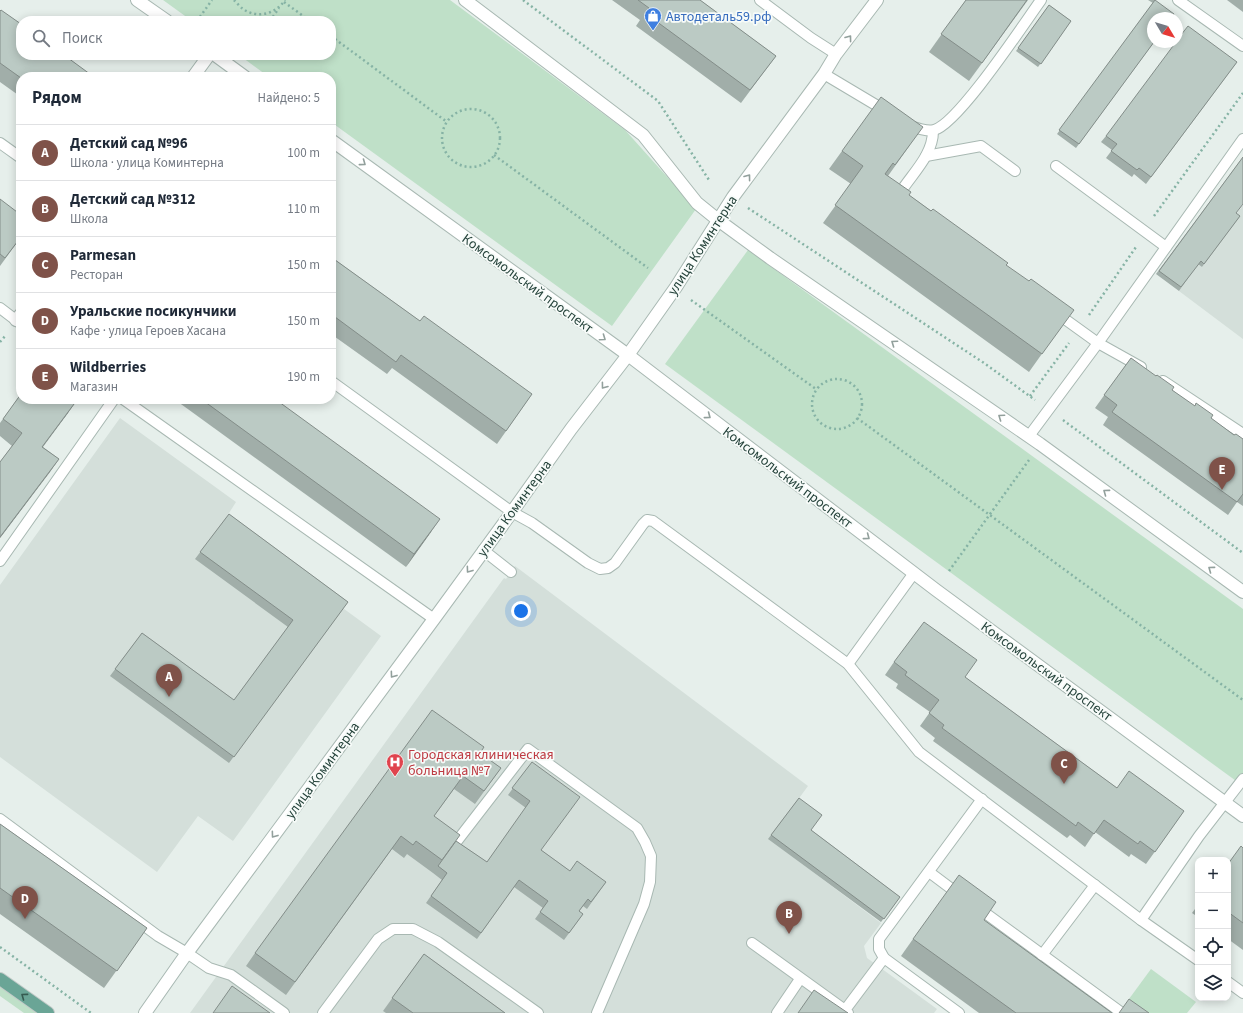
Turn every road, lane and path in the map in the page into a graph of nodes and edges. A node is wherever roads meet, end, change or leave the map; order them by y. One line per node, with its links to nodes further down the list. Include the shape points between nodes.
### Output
1 (137, 0): 11 (street)
2 (212, 0): 12 (path)
3 (234, 0): 10 (path, via 242,9 253,14 265,14 276,10)
4 (465, 0): 36 (street, via 643,135 697,203)
5 (523, 0): 33 (path, via 658,101)
6 (760, 0): 17 (lane)
7 (877, 0): 17 (street, улица Коминтерна, one-way to 7)
8 (1041, 0): 24 (lane, via 969,99 944,125)
9 (1178, 0): 16 (lane)
10 (285, 1): 13 (path); 14 (path)
11 (160, 16)
12 (201, 16)
13 (274, 16)
14 (304, 16)
15 (336, 40): 23 (path)
16 (1243, 46)
17 (836, 54): 22 (street, улица Коминтерна)
18 (205, 60): 20 (street)
19 (222, 60): 21 (street)
20 (197, 72)
21 (238, 72)
22 (824, 74): 24 (lane, via 912,127); 36 (street, улица Коминтерна, one-way to 22)
23 (447, 122): 29 (path, via 442,140 444,150 458,164 477,166); 29 (path, via 464,110 478,111 491,118 499,136)
24 (933, 131): 30 (lane, via 933,140)
25 (1243, 139): 37 (lane)
26 (0, 143): 28 (lane)
27 (336, 144): 44 (street, Комсомольский проспект, one-way to 44)
28 (16, 154)
29 (494, 155): 38 (path)
30 (926, 156): 32 (lane, via 981,146); 34 (lane, via 902,190 904,201)
31 (1056, 166): 37 (lane)
32 (1015, 171)
33 (709, 180)
34 (909, 206)
35 (748, 207): 49 (path, via 984,363)
36 (718, 220): 44 (street, улица Коминтерна, via 676,287); 52 (street, one-way to 36)
37 (1166, 247): 43 (lane)
38 (648, 268)
39 (691, 300): 46 (path)
40 (1048, 307): 43 (lane)
41 (0, 308): 42 (lane)
42 (16, 317)
43 (1098, 343): 49 (lane); 51 (lane, via 1150,373)
44 (628, 355): 54 (street, улица Коминтерна, one-way to 54); 61 (street, Комсомольский проспект, one-way to 61)
45 (336, 385): 54 (lane)
46 (816, 389): 50 (path, via 812,398 812,408 815,417 822,424 840,428 850,425); 50 (path, via 833,379 851,383 858,390 862,400)
47 (110, 404): 58 (lane)
48 (130, 404): 63 (lane)
49 (1048, 409): 52 (lane); 57 (path)
50 (857, 418): 55 (path)
51 (1243, 434)
52 (1029, 436): 62 (street, one-way to 52)
53 (1032, 456): 55 (path)
54 (512, 512): 56 (street, улица Коминтерна); 64 (lane, via 532,523 588,563 600,568 608,568 615,563 643,524 647,520 653,521)
55 (991, 515): 60 (path); 65 (path)
56 (483, 550): 59 (lane); 63 (street, улица Коминтерна, one-way to 63)
57 (1243, 553)
58 (0, 561)
59 (511, 572)
60 (949, 572)
61 (914, 573): 64 (lane); 68 (street, Комсомольский проспект)
62 (1243, 592)
63 (434, 619): 77 (street, улица Коминтерна, one-way to 77)
64 (848, 664): 67 (lane, via 919,752)
65 (1243, 700)
66 (1243, 779): 68 (lane)
67 (982, 799): 72 (lane); 73 (lane)
68 (1225, 803): 69 (street, Комсомольский проспект); 74 (lane)
69 (1243, 816)
70 (0, 819): 77 (lane, via 158,936)
71 (457, 841): 92 (lane, via 528,749 637,828 651,856 650,882 644,904)
72 (929, 872): 78 (lane); 79 (lane, via 879,939 879,949)
73 (1095, 885): 74 (lane); 78 (lane)
74 (1141, 920): 80 (lane)
75 (752, 943): 82 (lane)
76 (0, 947): 87 (path)
77 (187, 953): 88 (street, улица Коминтерна); 89 (lane, via 209,968 231,975)
78 (1042, 955): 95 (lane)
79 (884, 958): 85 (lane); 94 (lane)
80 (1195, 958)
81 (0, 979): 86 (main road, one-way to 81)
82 (800, 979): 85 (lane); 93 (lane)
83 (1231, 984): 84 (lane)
84 (1243, 992)
85 (847, 1012)
86 (48, 1013)
87 (91, 1013)
88 (145, 1013)
89 (284, 1013)
90 (323, 1013): 91 (lane, via 378,939 393,929 413,929 438,942)
91 (538, 1013)
92 (597, 1013)
93 (777, 1013)
94 (959, 1013)
95 (1122, 1013)

